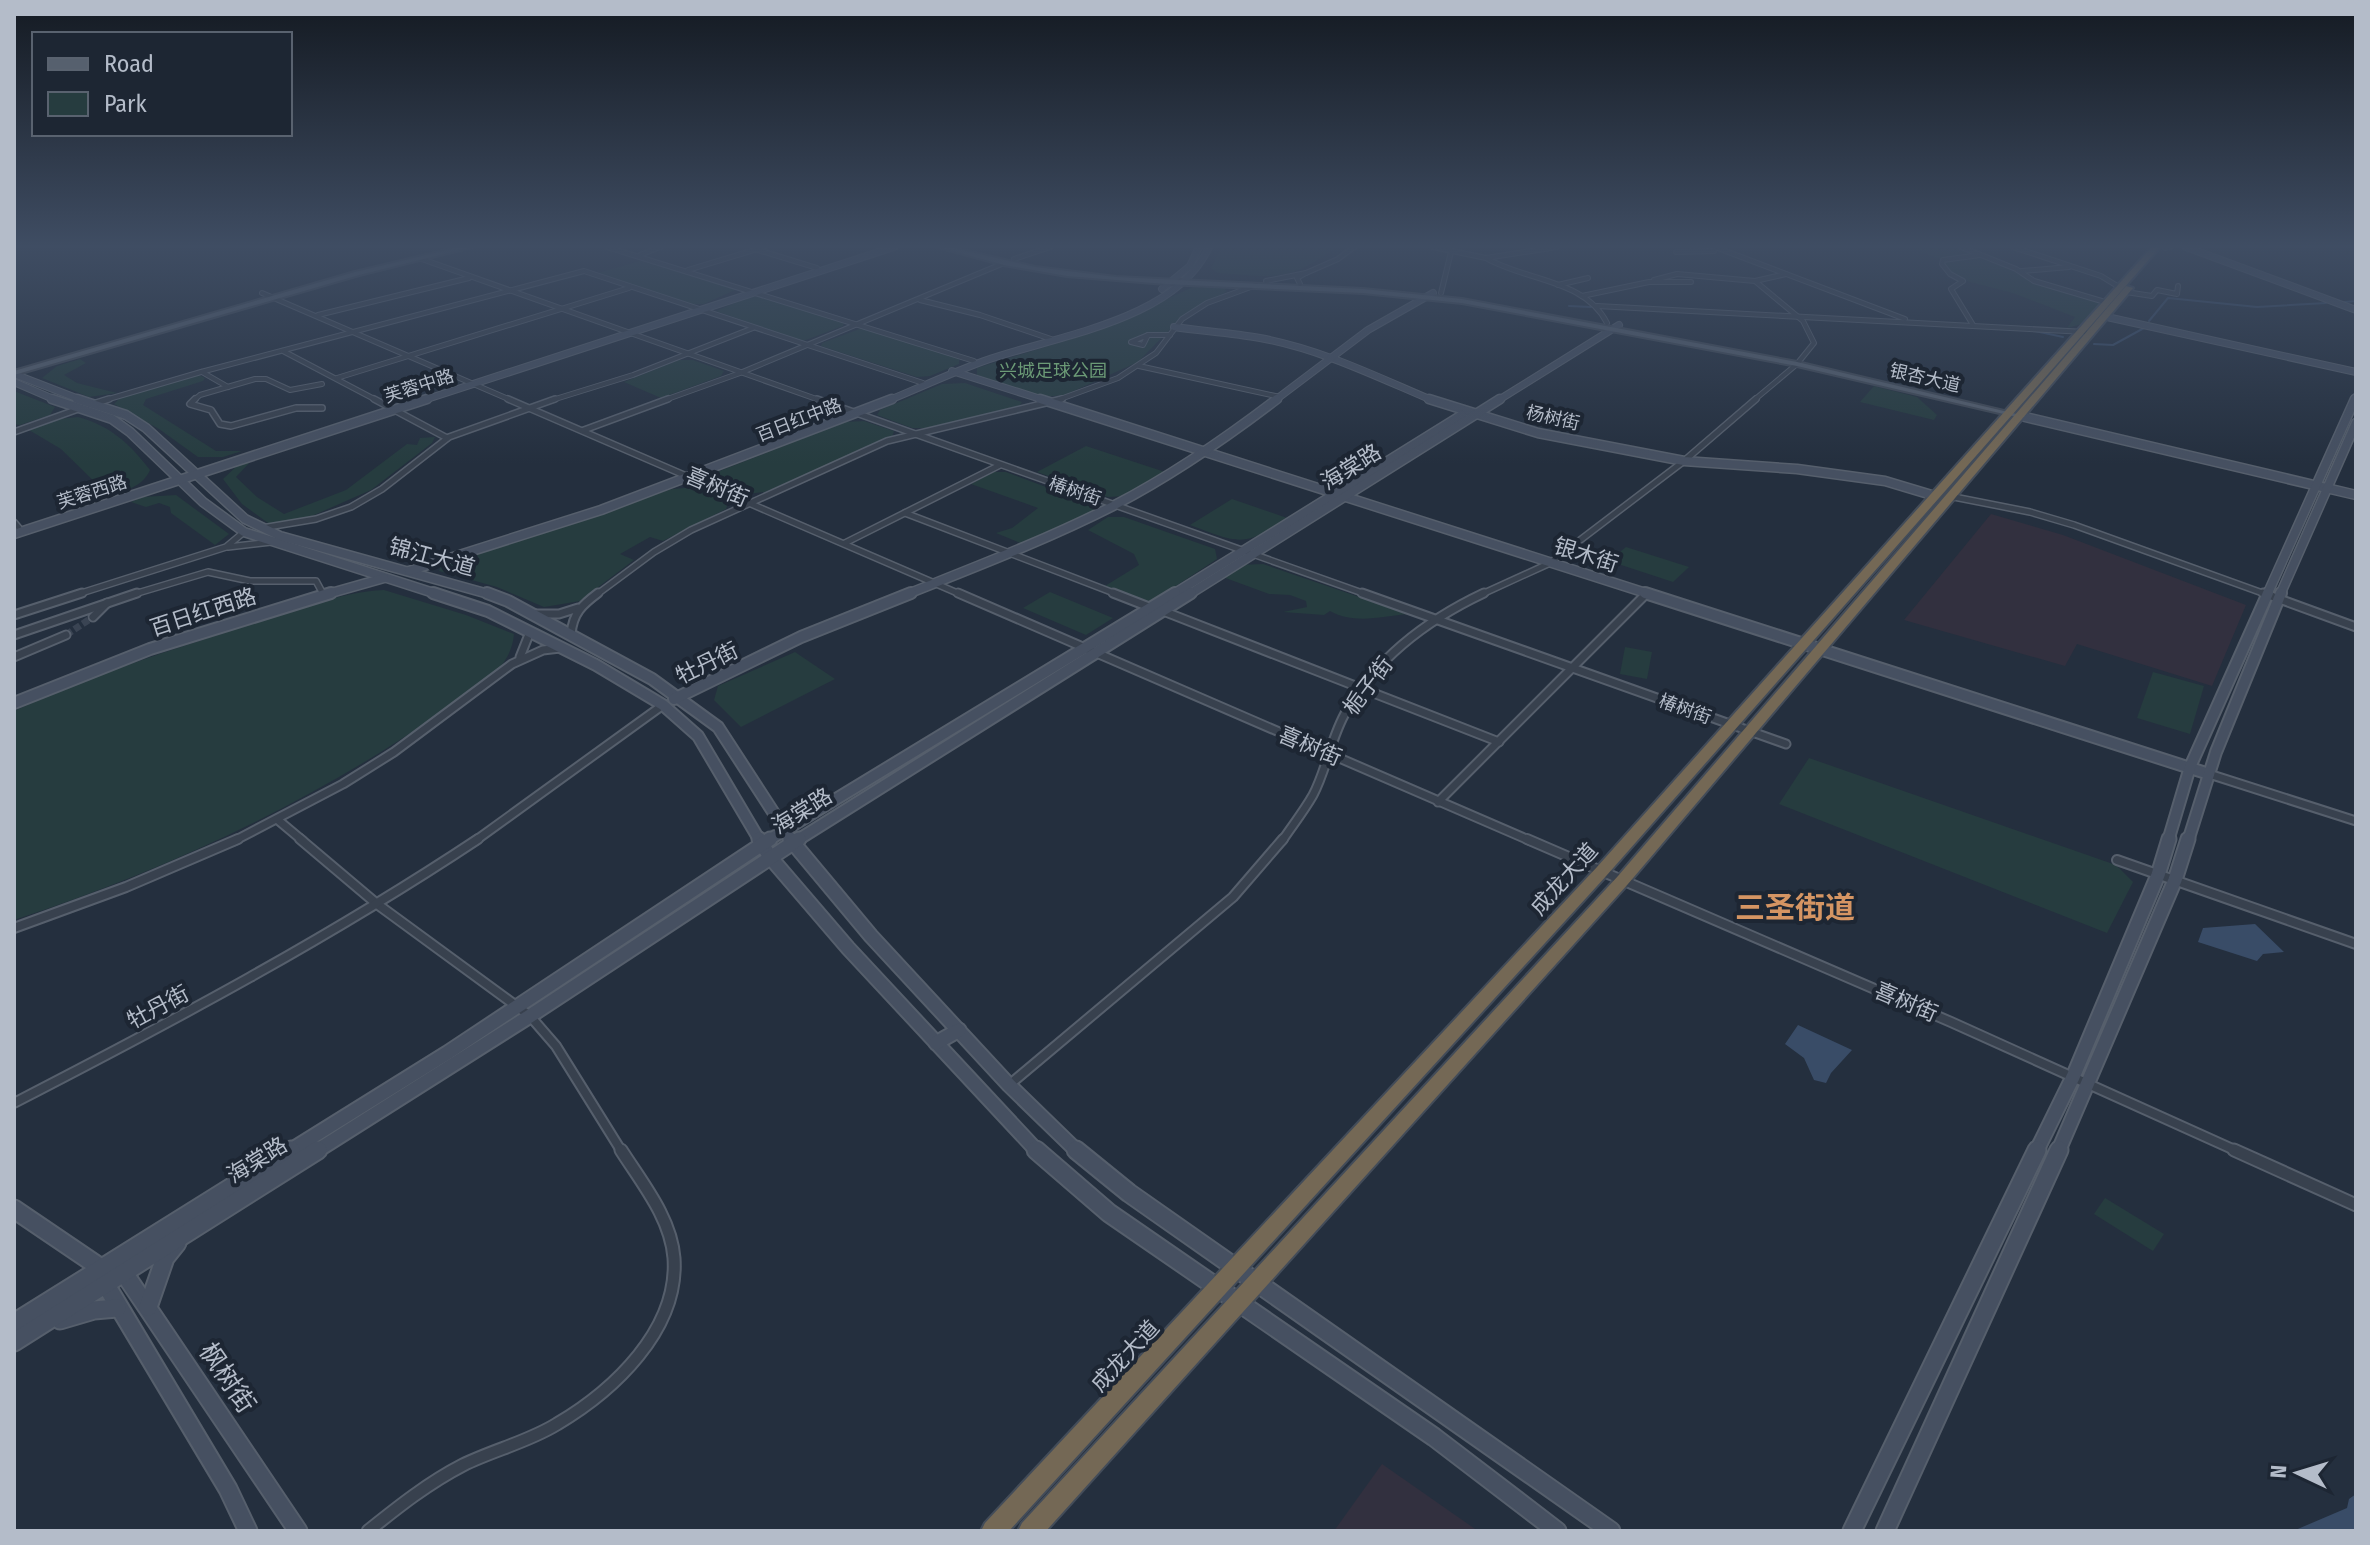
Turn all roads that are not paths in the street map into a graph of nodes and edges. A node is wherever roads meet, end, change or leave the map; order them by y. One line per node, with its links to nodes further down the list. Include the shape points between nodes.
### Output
1 (188, 319): 44 (main road)
2 (323, 319): 32 (street, 喜树街)
3 (408, 319): 32 (street)
4 (531, 319): 38 (street)
5 (588, 319): 30 (street, 椿树街)
6 (666, 319): 30 (street, 芙蓉中路)
7 (728, 319): 28 (street)
8 (841, 319): 25 (street)
9 (869, 319): 25 (street)
10 (992, 319): 34 (street)
11 (1108, 319): 34 (street, 百日红中路)
12 (1118, 319): 46 (street, 百日红中路)
13 (1187, 319): 29 (street)
14 (1388, 319): 39 (street, 牡丹街)
15 (1569, 319): 27 (main road, 银杏大道)
16 (1569, 319): 27 (main road, 银杏大道)
17 (1606, 319): 27 (street)
18 (1799, 319): 41 (street, via 1814,343)
19 (1839, 319): 24 (street)
20 (1906, 319): 24 (street)
21 (1969, 319): 26 (street)
22 (2099, 319): 31 (highway, 成龙大道)
23 (2141, 319): 43 (street)
24 (1910, 321): 26 (street)
25 (857, 324): 35 (street); 40 (street)
26 (1973, 325): 31 (street)
27 (1611, 327): 41 (main road, 银杏大道); 64 (street, 海棠路)
28 (754, 328): 35 (street); 37 (street)
29 (1172, 331): 33 (street); 39 (street, 杨树街, via 1261,338); 42 (street)
30 (626, 332): 37 (street, 椿树街); 50 (street, 芙蓉中路)
31 (2087, 332): 62 (highway, 成龙大道)
32 (356, 333): 36 (street); 38 (street, 喜树街)
33 (1139, 338)
34 (1051, 339): 40 (street, 百日红中路)
35 (807, 345): 47 (street); 51 (street)
36 (282, 350): 45 (street); 48 (street)
37 (687, 354): 47 (street, 椿树街); 58 (street)
38 (411, 356): 48 (street); 50 (street, 喜树街)
39 (1330, 358): 54 (street, 牡丹街); 64 (street, 杨树街)
40 (974, 361): 46 (street, 百日红中路)
41 (1798, 361): 62 (main road, 银杏大道); 71 (street, 栀子街)
42 (1139, 366): 54 (street); 56 (street)
43 (2356, 371)
44 (14, 372): 57 (street, 锦江大道)
45 (201, 372): 53 (street); 57 (street)
46 (954, 372): 51 (street, 百日红中路); 56 (street, 银木街); 63 (street, 百日红中路)
47 (740, 373): 63 (street, 椿树街); 66 (street)
48 (337, 378): 61 (street)
49 (14, 382): 59 (street, 锦江大道)
50 (471, 383): 58 (street, 喜树街); 61 (street, 芙蓉中路)
51 (923, 383): 63 (street, 百日红中路)
52 (322, 384): 53 (street, via 290,390 261,379)
53 (228, 387): 60 (street, via 200,395 190,404 211,410 225,425 291,408)
54 (1280, 397): 70 (street, 牡丹街)
55 (2356, 397): 76 (street)
56 (1051, 403): 68 (street); 70 (street, 银木街)
57 (93, 404): 59 (street); 73 (street, 锦江大道, via 146,428)
58 (533, 407): 66 (street, 喜树街); 69 (street)
59 (80, 408): 67 (street); 75 (street, 锦江大道, via 112,419)
60 (322, 408)
61 (395, 408): 69 (street); 73 (street, 芙蓉中路)
62 (2015, 413): 76 (street, 银杏大道); 79 (highway, 成龙大道); 80 (highway, 成龙大道)
63 (854, 414): 68 (street, 椿树街); 74 (street, 百日红中路)
64 (1471, 414): 71 (street, 杨树街, via 1538,433); 78 (street, 海棠路)
65 (2356, 423): 76 (street)
66 (584, 430): 74 (street, 喜树街)
67 (14, 432)
68 (910, 433): 72 (street, 椿树街); 81 (street)
69 (447, 438): 84 (street, via 369,497)
70 (1203, 452): 78 (street, 银木街); 82 (street, 牡丹街)
71 (1684, 461): 79 (street, 杨树街, via 1885,481); 94 (street, 栀子街)
72 (1000, 464): 82 (street, 椿树街); 83 (street)
73 (196, 473): 75 (street, 芙蓉中路); 86 (street, 锦江大道)
74 (691, 476): 81 (street, 喜树街); 95 (street, 百日红中路, via 601,510)
75 (178, 478): 85 (street, 芙蓉西路); 87 (street, 锦江大道)
76 (2322, 485): 77 (street, 银杏大道); 100 (street)
77 (2356, 493)
78 (1339, 495): 92 (street, 海棠路); 94 (street, 银木街)
79 (1935, 496): 114 (highway, 成龙大道)
80 (1954, 497): 100 (street, via 2074,525); 116 (highway, 成龙大道)
81 (751, 501): 90 (street, 喜树街); 102 (street, via 654,552)
82 (1115, 505): 92 (street, 椿树街); 93 (street, 牡丹街)
83 (905, 513): 90 (street); 93 (street)
84 (314, 520): 86 (street); 88 (street, via 296,531)
85 (15, 528)
86 (260, 528): 88 (street, 锦江大道)
87 (244, 532): 89 (street, 锦江大道); 91 (street)
88 (295, 541): 95 (street, 锦江大道)
89 (271, 542): 91 (street); 96 (street, 锦江大道)
90 (845, 543): 97 (street, 喜树街)
91 (226, 547): 106 (street)
92 (1246, 552): 103 (street, 海棠路); 104 (street, 海棠路); 108 (street, 椿树街)
93 (1013, 553): 97 (street, 牡丹街); 103 (street)
94 (1550, 563): 99 (street, 银木街); 108 (street, 栀子街)
95 (403, 570): 96 (street, 百日红西路); 105 (street, 锦江大道, via 472,588)
96 (382, 576): 98 (street, 百日红西路); 110 (street, 锦江大道, via 488,611); 123 (street, 百日红西路)
97 (936, 584): 117 (street, 喜树街); 122 (street, 牡丹街, via 801,637)
98 (322, 592): 101 (street, via 316,581 250,581 208,572); 123 (street, 百日红西路, via 163,641)
99 (1647, 593): 114 (street, 银木街); 120 (street)
100 (2272, 599): 109 (street); 130 (street); 131 (street)
101 (109, 601): 107 (street); 112 (street)
102 (580, 607): 105 (street); 111 (street)
103 (1149, 607): 117 (street, 海棠路)
104 (1163, 611): 117 (street, 海棠路); 121 (street)
105 (535, 614): 111 (street, 锦江大道)
106 (14, 615)
107 (93, 617)
108 (1436, 618): 120 (street, 椿树街); 121 (street, 栀子街, via 1409,638)
109 (2356, 627)
110 (525, 629): 115 (street, 锦江大道); 119 (street, via 529,638)
111 (571, 634): 122 (street, 锦江大道)
112 (14, 635)
113 (66, 635): 118 (street)
114 (1802, 643): 116 (street, 银木街); 125 (highway, 成龙大道)
115 (566, 649): 119 (street); 124 (street, 锦江大道)
116 (1819, 649): 126 (highway, 成龙大道); 130 (street, 银木街)
117 (1091, 650): 129 (street, 喜树街); 135 (street, 海棠路); 137 (street, 海棠路)
118 (14, 657)
119 (518, 659): 133 (street, via 427,730)
120 (1572, 668): 125 (street, 椿树街); 127 (street)
121 (1361, 689): 127 (street); 129 (street, 栀子街)
122 (679, 697): 124 (street, 牡丹街); 135 (street, 锦江大道, via 718,727)
123 (14, 700)
124 (663, 705): 136 (street, 锦江大道, via 698,736); 144 (street, 牡丹街, via 497,827)
125 (1731, 725): 126 (street, 椿树街); 140 (highway, 成龙大道)
126 (1749, 731): 128 (street, 椿树街); 142 (highway, 成龙大道)
127 (1499, 742): 132 (street)
128 (1786, 744)
129 (1330, 754): 132 (street, 喜树街); 153 (street, 栀子街, via 1313,795 1276,850 1233,897)
130 (2190, 767): 131 (street, 银木街); 141 (street)
131 (2209, 774): 134 (street); 143 (street)
132 (1438, 802): 140 (street, 喜树街)
133 (278, 820): 144 (street); 145 (street)
134 (2356, 821)
135 (785, 828): 136 (street, 海棠路); 137 (street, 锦江大道)
136 (760, 843): 138 (street, 锦江大道); 147 (street, 海棠路)
137 (793, 843): 138 (street, 海棠路); 149 (street, 锦江大道)
138 (770, 857): 148 (street, 海棠路); 150 (street, 锦江大道)
139 (2117, 860): 141 (street)
140 (1602, 871): 142 (street, 喜树街); 159 (highway, 成龙大道)
141 (2158, 875): 143 (street); 151 (street)
142 (1623, 880): 151 (street, 喜树街); 161 (highway, 成龙大道)
143 (2175, 880): 146 (street); 152 (street)
144 (377, 904): 147 (street); 154 (street, 牡丹街, via 280,963)
145 (14, 928)
146 (2356, 944)
147 (515, 1006): 148 (street); 158 (street, 海棠路)
148 (530, 1016): 157 (street, 海棠路); 172 (street, via 556,1046 662,1215 674,1258 670,1294 657,1328 618,1381 556,1425 431,1484)
149 (959, 1030): 150 (street); 153 (street, 锦江大道)
150 (936, 1043): 163 (street, 锦江大道, via 1049,1164 1109,1213)
151 (2073, 1077): 152 (street, 喜树街); 177 (street)
152 (2089, 1084): 155 (street, 喜树街); 178 (street)
153 (1009, 1085): 159 (street, 锦江大道, via 1129,1193)
154 (14, 1103)
155 (2356, 1205)
156 (14, 1209): 158 (street)
157 (200, 1223): 160 (street, 海棠路); 165 (street, via 165,1258)
158 (101, 1268): 160 (street); 162 (street); 167 (street, 海棠路)
159 (1236, 1268): 161 (street, 锦江大道); 163 (highway, 成龙大道)
160 (124, 1273): 162 (street, 海棠路); 165 (street, 枫树街)
161 (1258, 1281): 164 (highway, 成龙大道); 176 (street, 锦江大道)
162 (104, 1286): 166 (street); 168 (street, 海棠路)
163 (1218, 1288): 164 (street, 锦江大道); 173 (highway, 成龙大道)
164 (1238, 1302): 174 (highway, 成龙大道); 175 (street, 锦江大道, via 1434,1437)
165 (148, 1307): 171 (street, 枫树街)
166 (117, 1308): 168 (street); 170 (street, via 228,1489)
167 (14, 1323)
168 (40, 1326): 169 (street, 海棠路)
169 (14, 1342)
170 (248, 1531)
171 (298, 1531)
172 (368, 1531)
173 (993, 1531)
174 (1030, 1531)
175 (1557, 1531)
176 (1611, 1531)
177 (1852, 1531)
178 (1885, 1531)

